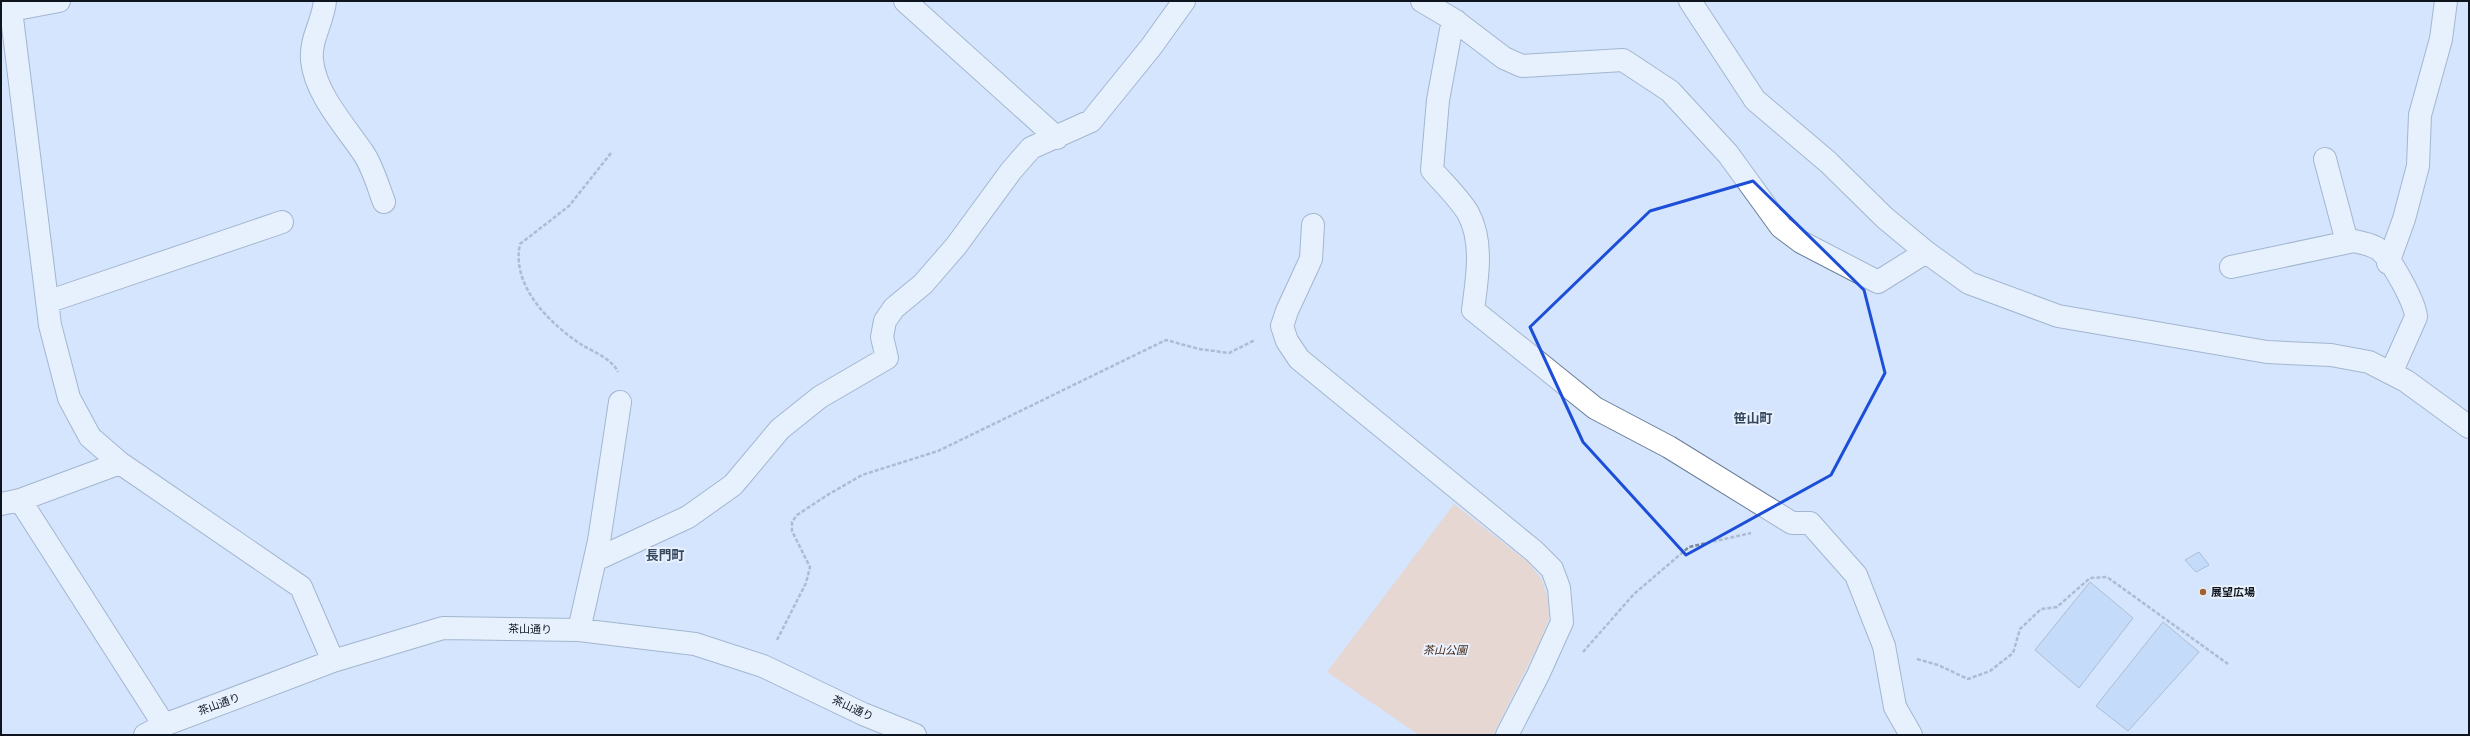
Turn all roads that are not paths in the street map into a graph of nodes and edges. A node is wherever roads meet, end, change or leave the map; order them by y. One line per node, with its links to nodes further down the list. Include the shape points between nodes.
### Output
1 (60, 1): 8 (street)
2 (325, 1): 12 (street, via 322,21 313,39 312,60 315,73 334,113 365,155)
3 (905, 1): 10 (street)
4 (1184, 1): 10 (street, via 1151,47 1091,121)
5 (1690, 1): 16 (street, via 1755,100 1828,162 1885,218)
6 (2446, 1): 17 (street, via 2441,39 2420,115 2418,166 2404,219)
7 (1431, 4): 9 (street)
8 (9, 6): 19 (street)
9 (1456, 22): 16 (street, via 1504,58 1522,66 1623,60 1670,91 1728,154 1781,227 1801,242 1878,282); 32 (street, via 1451,30 1438,100 1432,170 1468,213 1474,231 1479,264 1473,310 1594,408 1669,447 1792,523 1810,523 1856,575 1884,646 1895,707)
10 (1056, 138): 25 (street, via 1031,148 956,246 923,284 894,308 885,321 882,337 887,358 820,397 780,429 733,485 688,517)
11 (2325, 159): 15 (street)
12 (384, 202)
13 (282, 222): 19 (street)
14 (1313, 225): 31 (street, via 1311,259 1282,326 1287,341 1299,359 1534,551 1552,570 1560,588 1562,622)
15 (2347, 242): 17 (street, via 2368,244 2381,251); 18 (street)
16 (1926, 252): 20 (street, via 1969,284 2058,316 2267,352 2331,355 2369,362)
17 (2388, 263): 20 (street, via 2415,308 2416,317)
18 (2231, 267)
19 (47, 302): 23 (street, via 69,398 90,437)
20 (2391, 374): 22 (street, via 2406,381)
21 (620, 402): 25 (street)
22 (2469, 427)
23 (120, 463): 24 (street); 27 (street, via 301,587)
24 (11, 502): 28 (street)
25 (595, 560): 26 (street)
26 (579, 630): 27 (street, 茶山通り, via 444,628); 30 (street, 茶山通り, via 695,644 763,666 863,714)
27 (334, 661): 28 (street, 茶山通り)
28 (164, 724): 29 (street, 茶山通り)
29 (145, 735)
30 (915, 735)
31 (1507, 735)
32 (1911, 735)

